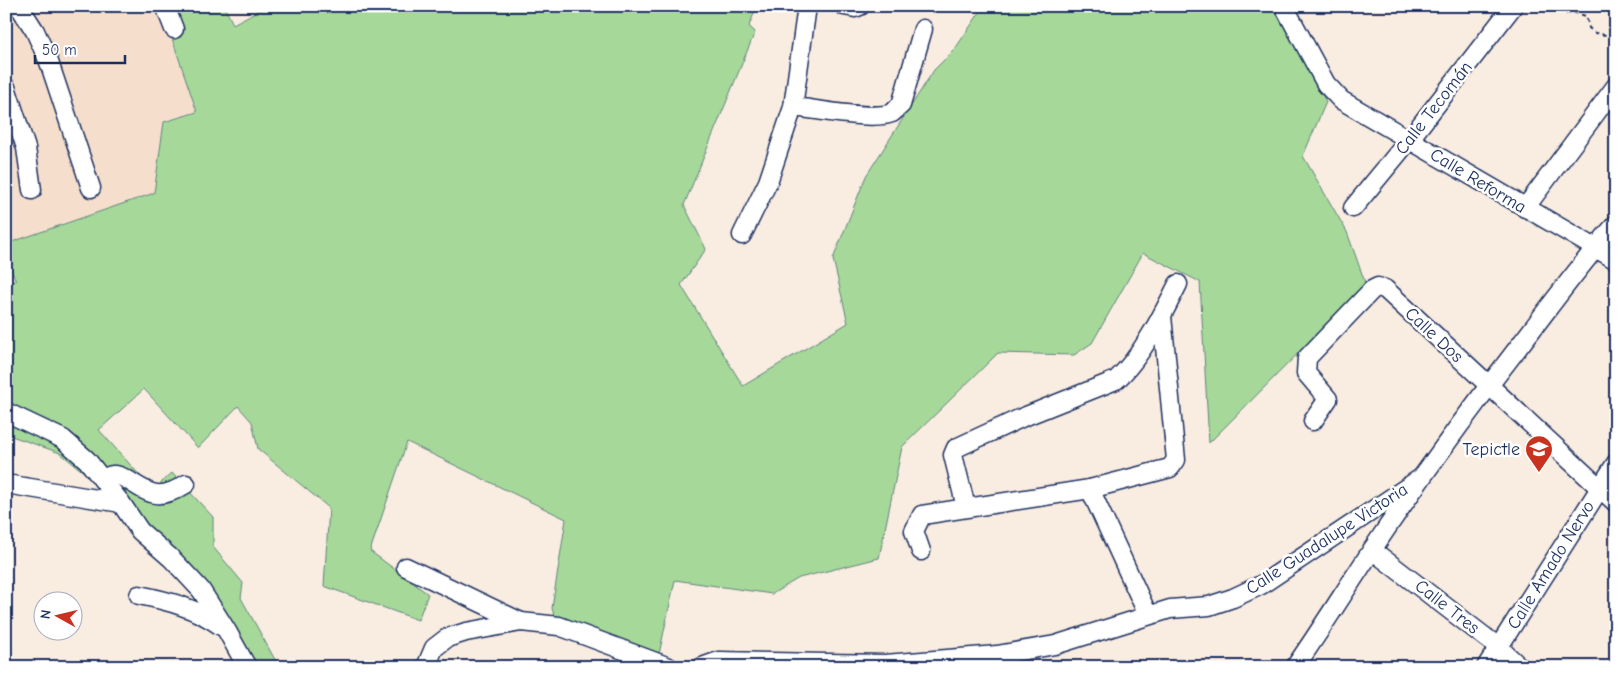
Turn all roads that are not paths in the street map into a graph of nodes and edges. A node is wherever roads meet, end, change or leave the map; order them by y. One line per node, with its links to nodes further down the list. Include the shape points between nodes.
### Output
1 (19, 6): 14 (street, via 50,62)
2 (165, 6): 9 (street)
3 (806, 6): 12 (street)
4 (844, 6): 5 (street)
5 (860, 6)
6 (1284, 6): 13 (street, Calle Reforma, via 1326,84 1341,100)
7 (1513, 6): 13 (street, Calle Tecomán)
8 (923, 29): 12 (street, via 901,105 892,113 855,114)
9 (174, 30)
10 (6, 86): 15 (street, via 26,148)
11 (1616, 86): 17 (street)
12 (793, 107): 19 (street, via 768,182)
13 (1409, 140): 16 (street, Calle Tecomán); 17 (street, Calle Reforma)
14 (91, 188)
15 (32, 190)
16 (1353, 208)
17 (1524, 208): 20 (street, Calle Reforma)
18 (1616, 224): 20 (street, Calle Guadalupe Victoria)
19 (742, 235)
20 (1594, 248): 21 (street, Calle Reforma); 24 (street, Calle Guadalupe Victoria)
21 (1616, 260)
22 (1178, 284): 23 (street)
23 (1162, 316): 33 (street, via 1176,460 1170,468); 36 (street, via 1116,380 956,448 953,455)
24 (1489, 386): 26 (street, Calle Dos, via 1385,289 1378,287 1307,358 1306,373 1328,399); 28 (street, Calle Guadalupe Victoria); 32 (street, Calle Dos)
25 (6, 412): 29 (street, via 63,439 87,460)
26 (1313, 421)
27 (1616, 463): 32 (street, Calle Amado Nervo)
28 (1421, 478): 37 (street, Calle Guadalupe Victoria); 41 (street, Calle Guadalupe Victoria, via 1261,585 1209,606 1170,609)
29 (102, 479): 31 (street, via 118,476 155,495 171,494); 34 (street)
30 (6, 484): 34 (street)
31 (186, 484)
32 (1599, 488): 35 (street, Calle Dos); 44 (street, Calle Amado Nervo)
33 (1090, 489): 36 (street); 41 (street)
34 (121, 503): 43 (street, via 140,531 201,590)
35 (1616, 503)
36 (966, 507): 38 (street, via 922,515 914,531)
37 (1372, 550): 44 (street, Calle Tres); 49 (street, Calle Guadalupe Victoria)
38 (921, 551)
39 (406, 566): 42 (street)
40 (140, 595): 43 (street, via 187,607 207,616)
41 (1148, 615): 48 (street, Calle Guadalupe Victoria, via 1055,645 997,655 885,664 719,661)
42 (521, 622): 46 (street, via 447,638 434,648); 47 (street, via 559,626)
43 (227, 631): 45 (street)
44 (1498, 647): 50 (street, Calle Amado Nervo); 51 (street, Calle Tres)
45 (247, 667)
46 (426, 667)
47 (669, 667)
48 (702, 667)
49 (1295, 667)
50 (1486, 667)
51 (1520, 667)

